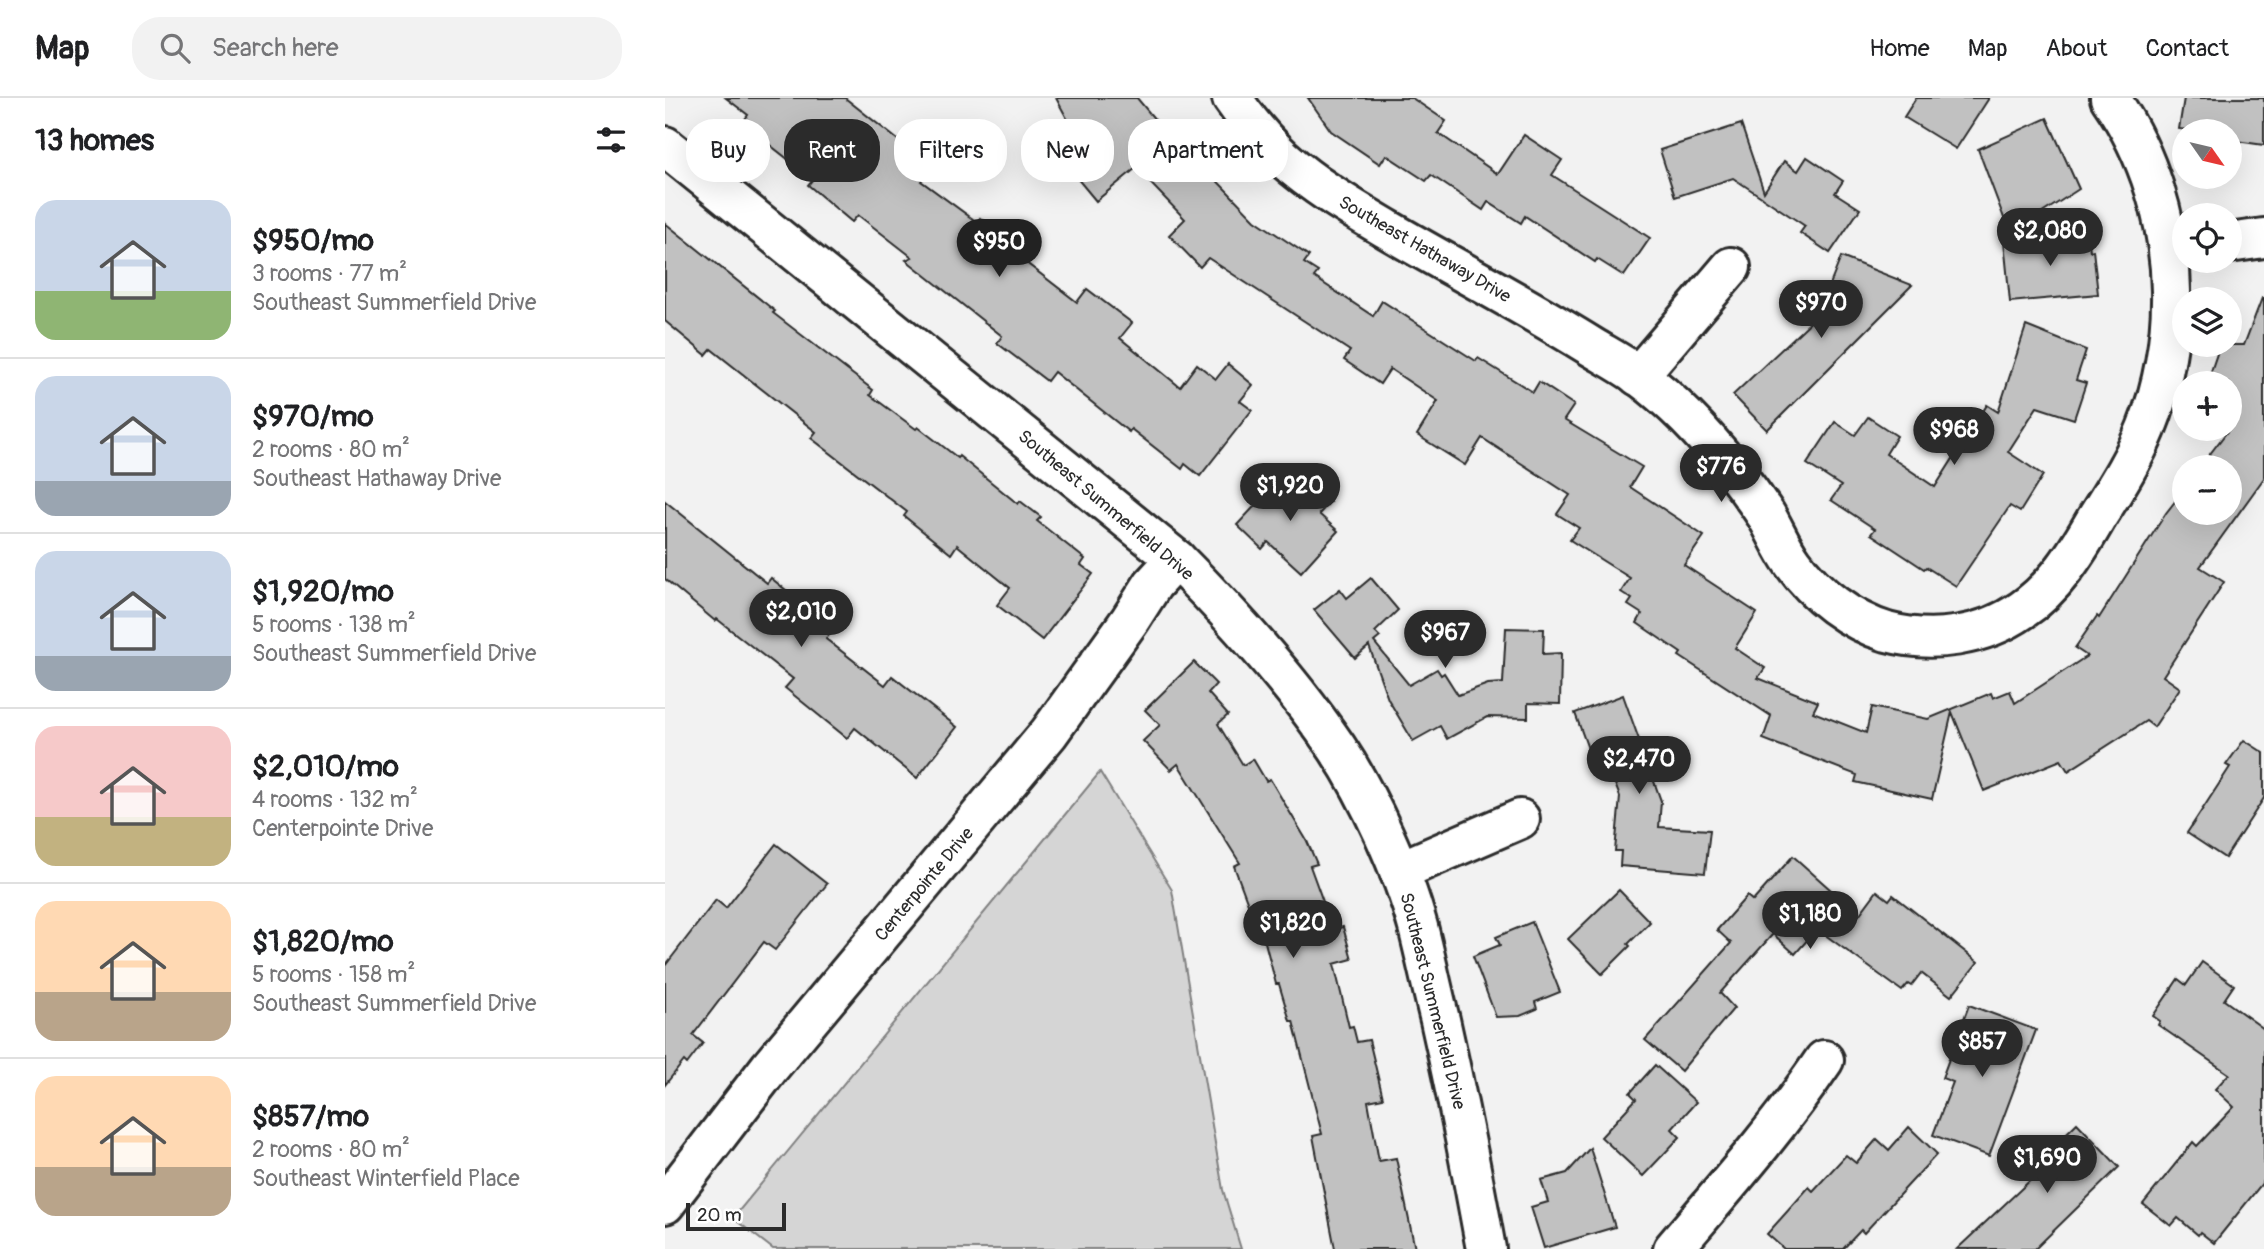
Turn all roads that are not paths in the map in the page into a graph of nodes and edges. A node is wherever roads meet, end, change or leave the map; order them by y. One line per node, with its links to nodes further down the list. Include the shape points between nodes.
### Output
1 (1232, 98): 9 (street, Southeast Hathaway Drive, via 1282,158 1329,195)
2 (2111, 98): 4 (street, Southeast Hathaway Drive, via 2148,169)
3 (665, 146): 10 (street, Southeast Summerfield Drive)
4 (2172, 235)
5 (2264, 238): 6 (street)
6 (2242, 241)
7 (1731, 267): 9 (street)
8 (2174, 273): 9 (street, Southeast Hathaway Drive, via 2166,358 2151,415 2119,482 2067,564 2042,594 1984,630 1943,638 1885,631 1822,596 1793,564 1732,469 1688,419)
9 (1639, 376)
10 (1176, 559): 12 (street, Southeast Summerfield Drive, via 1238,621 1339,750); 14 (street, Centerpointe Drive, via 1153,584 1049,733 770,1067)
11 (1520, 819): 12 (street)
12 (1399, 871): 15 (street, Southeast Summerfield Drive, via 1418,926)
13 (1824, 1060): 16 (street)
14 (665, 1204)
15 (1486, 1249)
16 (1673, 1249)

